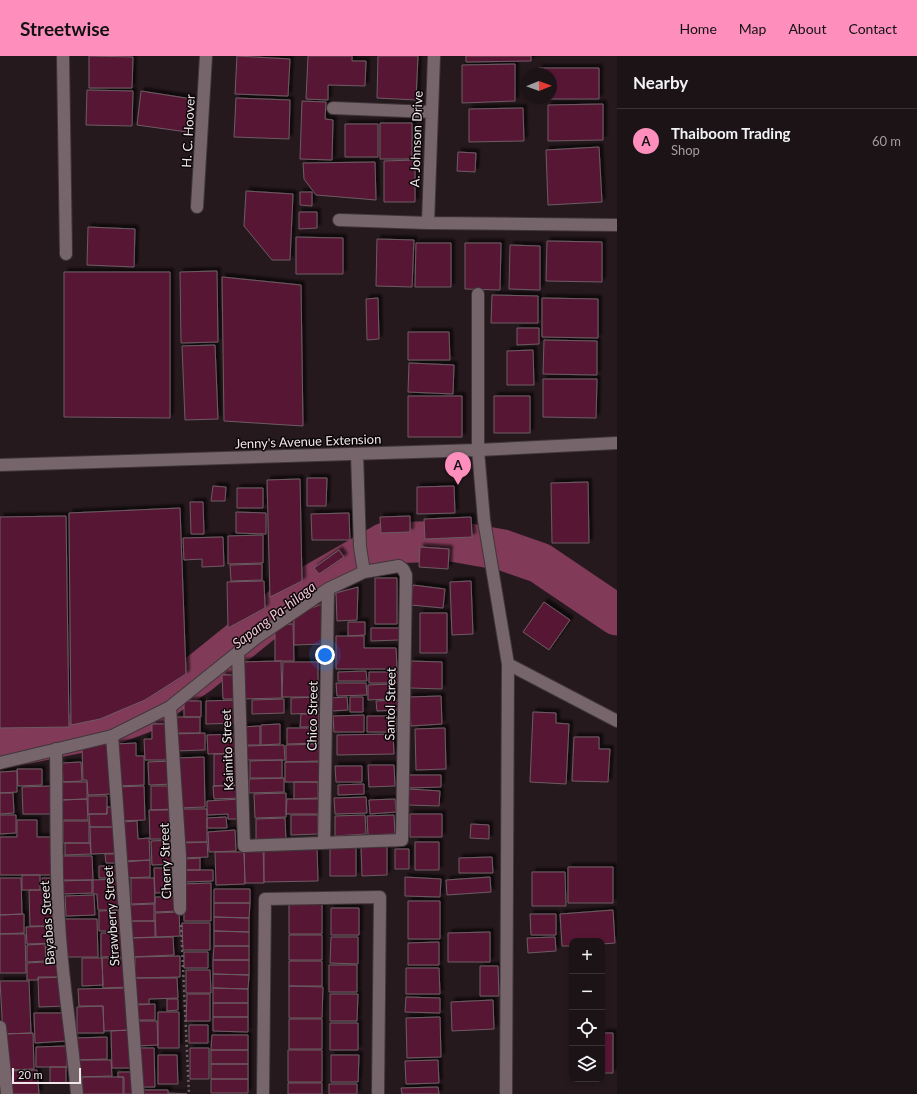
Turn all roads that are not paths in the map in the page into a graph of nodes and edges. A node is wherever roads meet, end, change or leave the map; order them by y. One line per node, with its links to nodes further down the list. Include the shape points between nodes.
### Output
1 (63, 56): 10 (street)
2 (206, 56): 6 (street, H. C. Hoover)
3 (434, 56): 5 (street, A. Johnson Drive)
4 (333, 108): 5 (street)
5 (431, 112): 8 (street, A. Johnson Drive)
6 (198, 207)
7 (339, 220): 8 (street)
8 (428, 223): 9 (street)
9 (617, 225)
10 (66, 254)
11 (478, 294): 13 (street)
12 (617, 443): 13 (street, Jenny's Avenue Extension)
13 (478, 450): 14 (street, Jenny's Avenue Extension); 19 (street, via 484,520)
14 (356, 454): 15 (street, Jenny's Avenue Extension); 16 (street)
15 (0, 466)
16 (363, 567): 17 (street); 25 (street, Santol Street, via 399,566 406,575 402,840)
17 (328, 589): 18 (street); 25 (street, Chico Street)
18 (238, 653): 20 (street); 25 (street, Kaimito Street, via 244,846)
19 (508, 664): 21 (street); 32 (street)
20 (170, 707): 20 (street, Cherry Street, via 174,769 180,909 180,856); 22 (street)
21 (617, 721)
22 (112, 736): 23 (street); 29 (street, Strawberry Street, via 125,886)
23 (56, 749): 24 (street); 28 (street, Bayabas Street, via 58,901)
24 (0, 763)
25 (324, 843)
26 (0, 1027): 27 (street)
27 (6, 1094)
28 (77, 1094)
29 (138, 1094)
30 (262, 1094): 31 (street, via 266,899 380,898)
31 (378, 1094)
32 (506, 1094)

